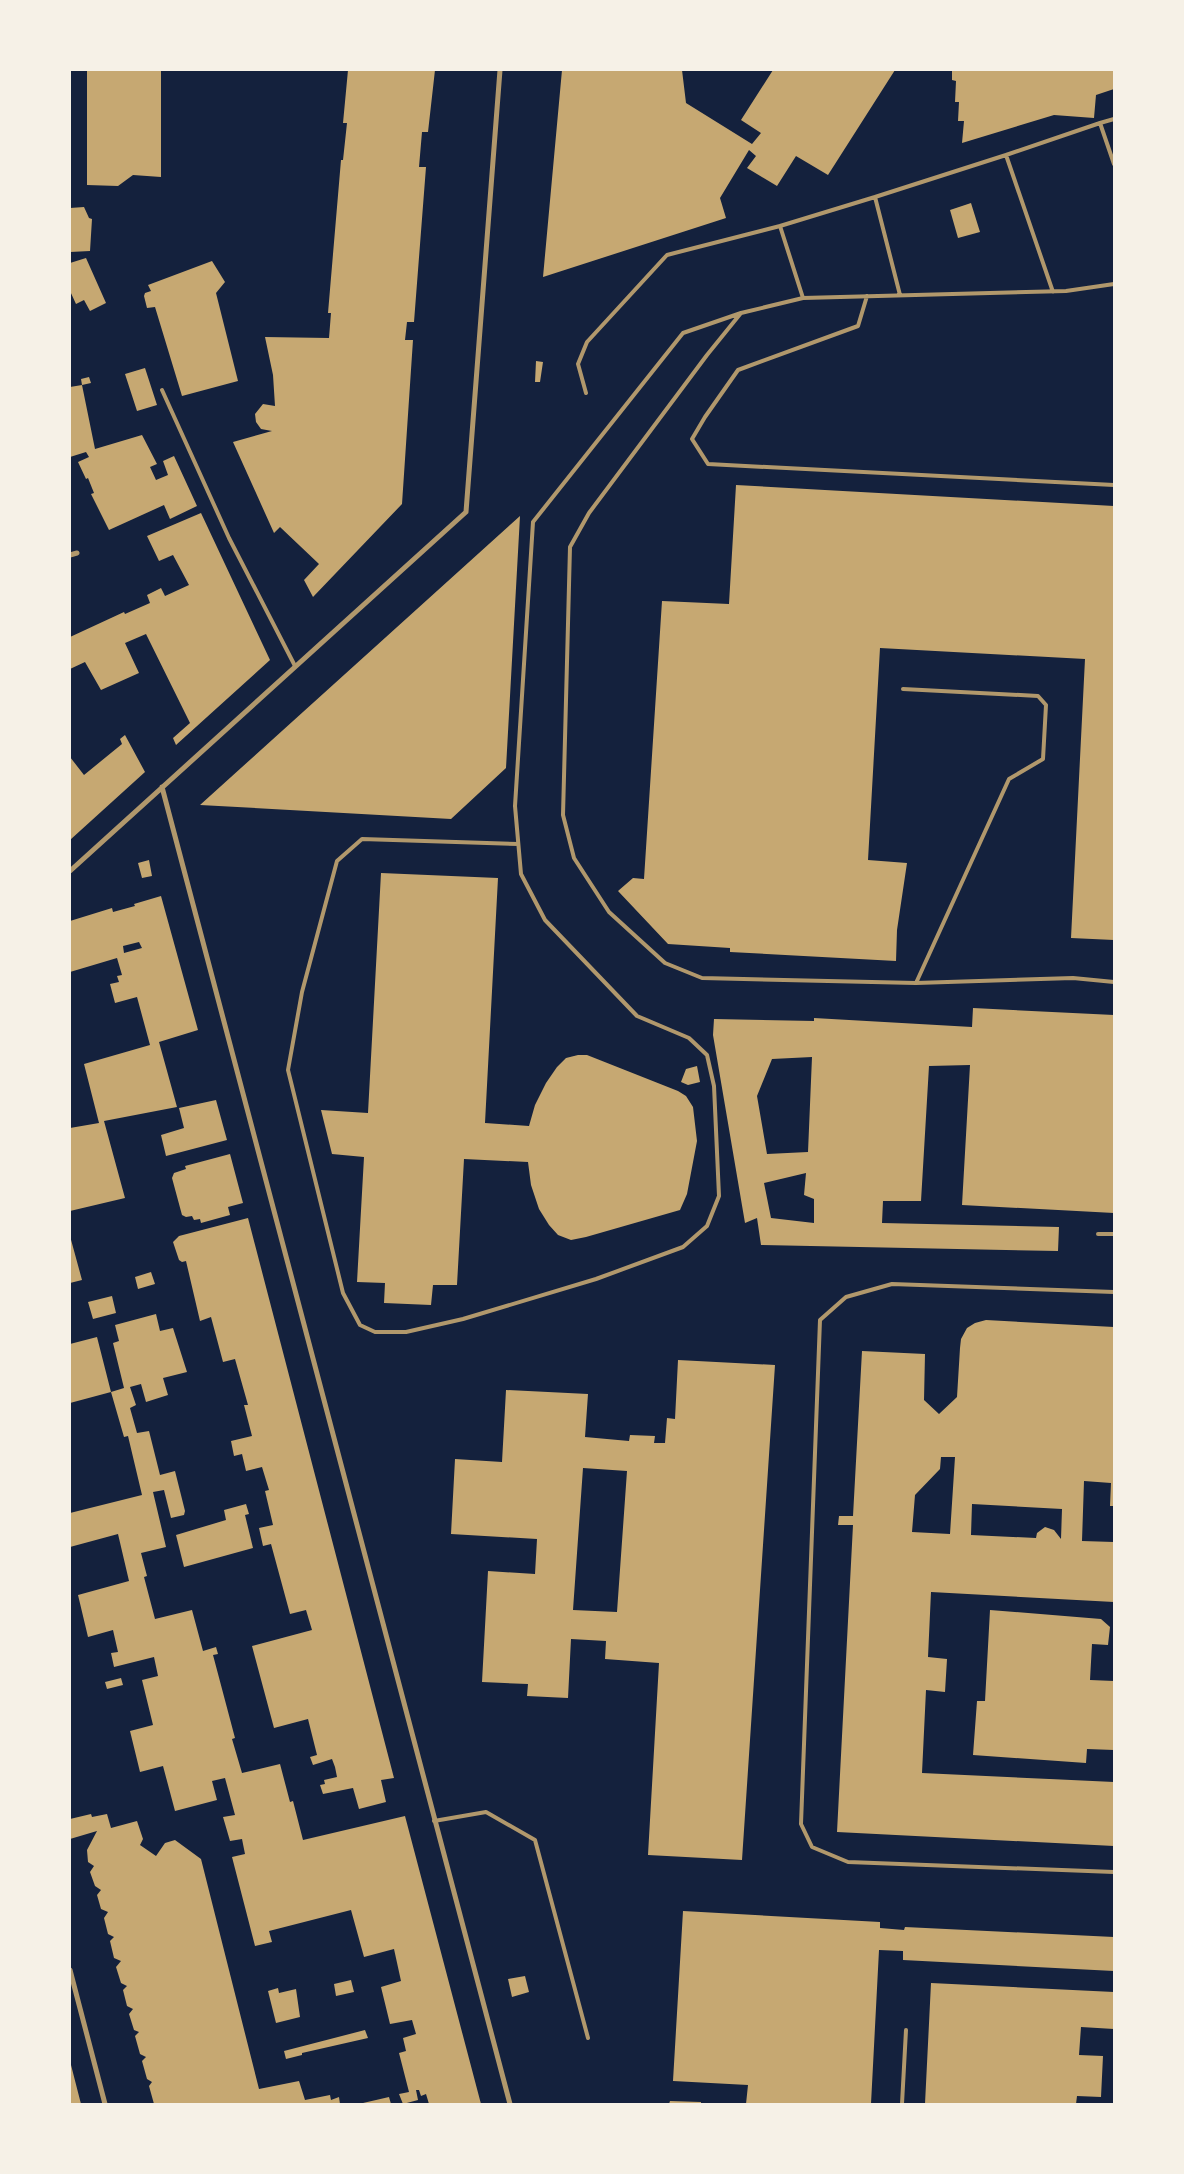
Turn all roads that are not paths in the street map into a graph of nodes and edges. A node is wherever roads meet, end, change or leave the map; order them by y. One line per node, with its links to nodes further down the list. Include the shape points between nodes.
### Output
1 (500, 70): 19 (street, via 466,512)
2 (1114, 118): 3 (lane)
3 (1100, 123): 4 (lane); 5 (lane)
4 (1006, 155): 6 (lane); 9 (lane)
5 (1114, 164)
6 (875, 197): 7 (lane); 10 (lane)
7 (780, 226): 12 (lane); 15 (lane, via 667,255 587,342 578,364)
8 (1114, 284): 9 (lane)
9 (1053, 292): 10 (lane)
10 (900, 295): 11 (lane)
11 (867, 296): 12 (lane); 16 (lane, via 858,326 738,370 692,439 708,464)
12 (802, 298): 13 (lane)
13 (741, 313): 22 (lane, via 683,333 533,522 515,806); 24 (lane, via 589,513 570,548 563,815 574,858 609,912 665,963 702,978)
14 (162, 390): 19 (lane, via 230,538)
15 (586, 393)
16 (1114, 485)
17 (77, 553): 18 (street)
18 (70, 555)
19 (295, 666): 21 (street)
20 (903, 689): 24 (lane, via 1038,696 1046,705 1043,759 1009,778)
21 (162, 786): 23 (street); 29 (street)
22 (518, 844): 22 (lane, via 521,874 545,920 637,1016 689,1038 707,1054 714,1086 719,1196 707,1226 683,1247 596,1279 464,1319 406,1332 375,1332 360,1325 343,1293 288,1070 302,992 337,861 362,839)
23 (70, 871)
24 (916, 982): 25 (lane, via 1073,978)
25 (1114, 982)
26 (1098, 1234): 27 (lane)
27 (1114, 1234)
28 (1114, 1292): 30 (lane, via 892,1284 846,1297 820,1320 802,1824 812,1847 848,1862)
29 (434, 1820): 33 (lane, via 486,1812 535,1840); 35 (street)
30 (1114, 1872)
31 (70, 1970): 34 (street)
32 (906, 2030): 36 (lane)
33 (588, 2038)
34 (105, 2104)
35 (510, 2104)
36 (902, 2104)

